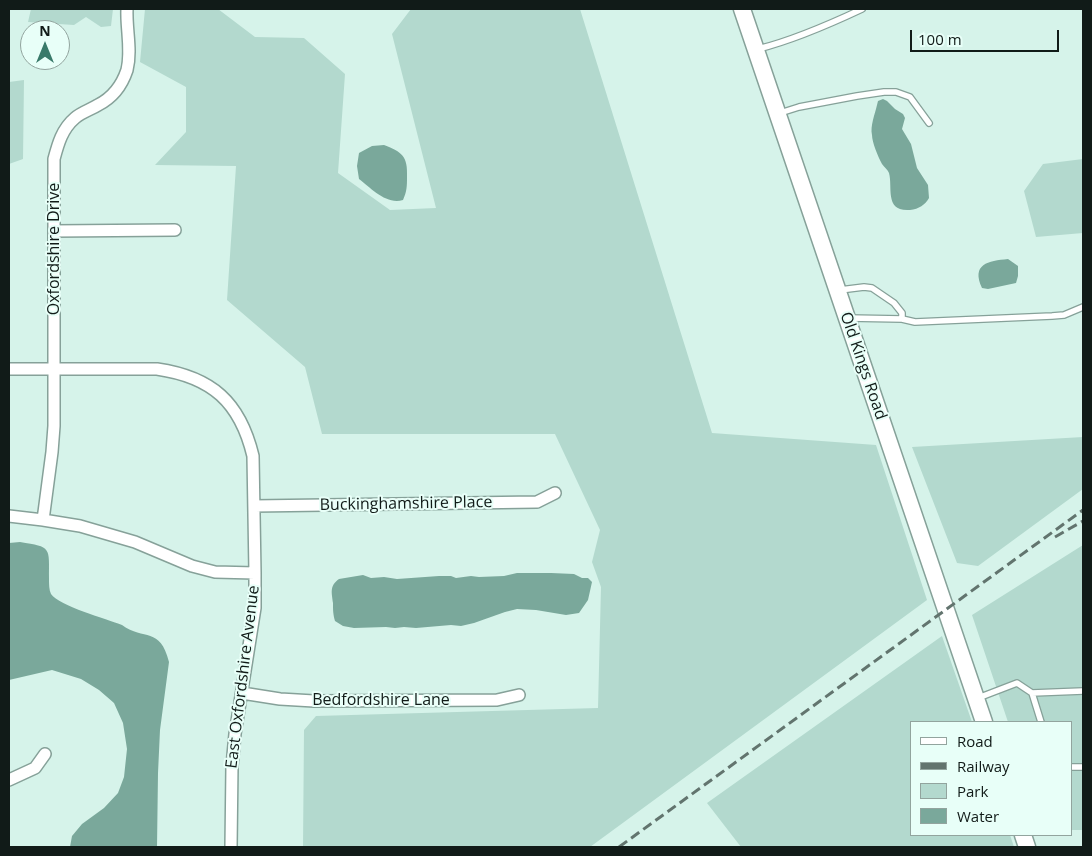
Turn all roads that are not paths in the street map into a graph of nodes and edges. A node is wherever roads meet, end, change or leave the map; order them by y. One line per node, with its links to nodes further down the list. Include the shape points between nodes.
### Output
1 (127, 9): 8 (street, Oxfordshire Drive, via 129,55 123,80 108,99 74,118 58,142 54,159)
2 (742, 9): 4 (street, Old Kings Road)
3 (862, 9): 4 (lane)
4 (756, 49): 5 (street, Old Kings Road)
5 (778, 113): 6 (lane, via 857,96 896,92 910,97); 9 (street, Old Kings Road)
6 (929, 123)
7 (175, 230): 8 (street)
8 (54, 231): 14 (street, Oxfordshire Drive)
9 (838, 290): 11 (street, Old Kings Road); 12 (lane, via 872,288 894,303 902,312)
10 (1083, 307): 12 (lane, via 1052,316 915,322)
11 (847, 318): 12 (lane); 24 (street, Old Kings Road)
12 (902, 319)
13 (9, 369): 14 (street, East Oxfordshire Avenue)
14 (54, 369): 16 (street, East Oxfordshire Avenue, via 158,369 188,376 222,396 235,411 249,440 253,456); 18 (street, Oxfordshire Drive, via 53,443)
15 (555, 493): 16 (street, Buckinghamshire Place, via 538,502)
16 (254, 506): 19 (street, East Oxfordshire Avenue)
17 (9, 516): 18 (street)
18 (43, 520): 19 (street, via 104,532 215,572)
19 (255, 573): 22 (street, East Oxfordshire Avenue, via 254,618)
20 (1083, 691): 21 (lane)
21 (1032, 693): 24 (lane, via 1017,683); 26 (lane)
22 (242, 694): 23 (street, Bedfordshire Lane, via 314,701 497,700); 29 (street, East Oxfordshire Avenue, via 232,766)
23 (519, 695)
24 (976, 699): 25 (street, Old Kings Road)
25 (984, 721)
26 (1041, 721)
27 (45, 754): 28 (street, via 35,768)
28 (9, 780)
29 (231, 847)

